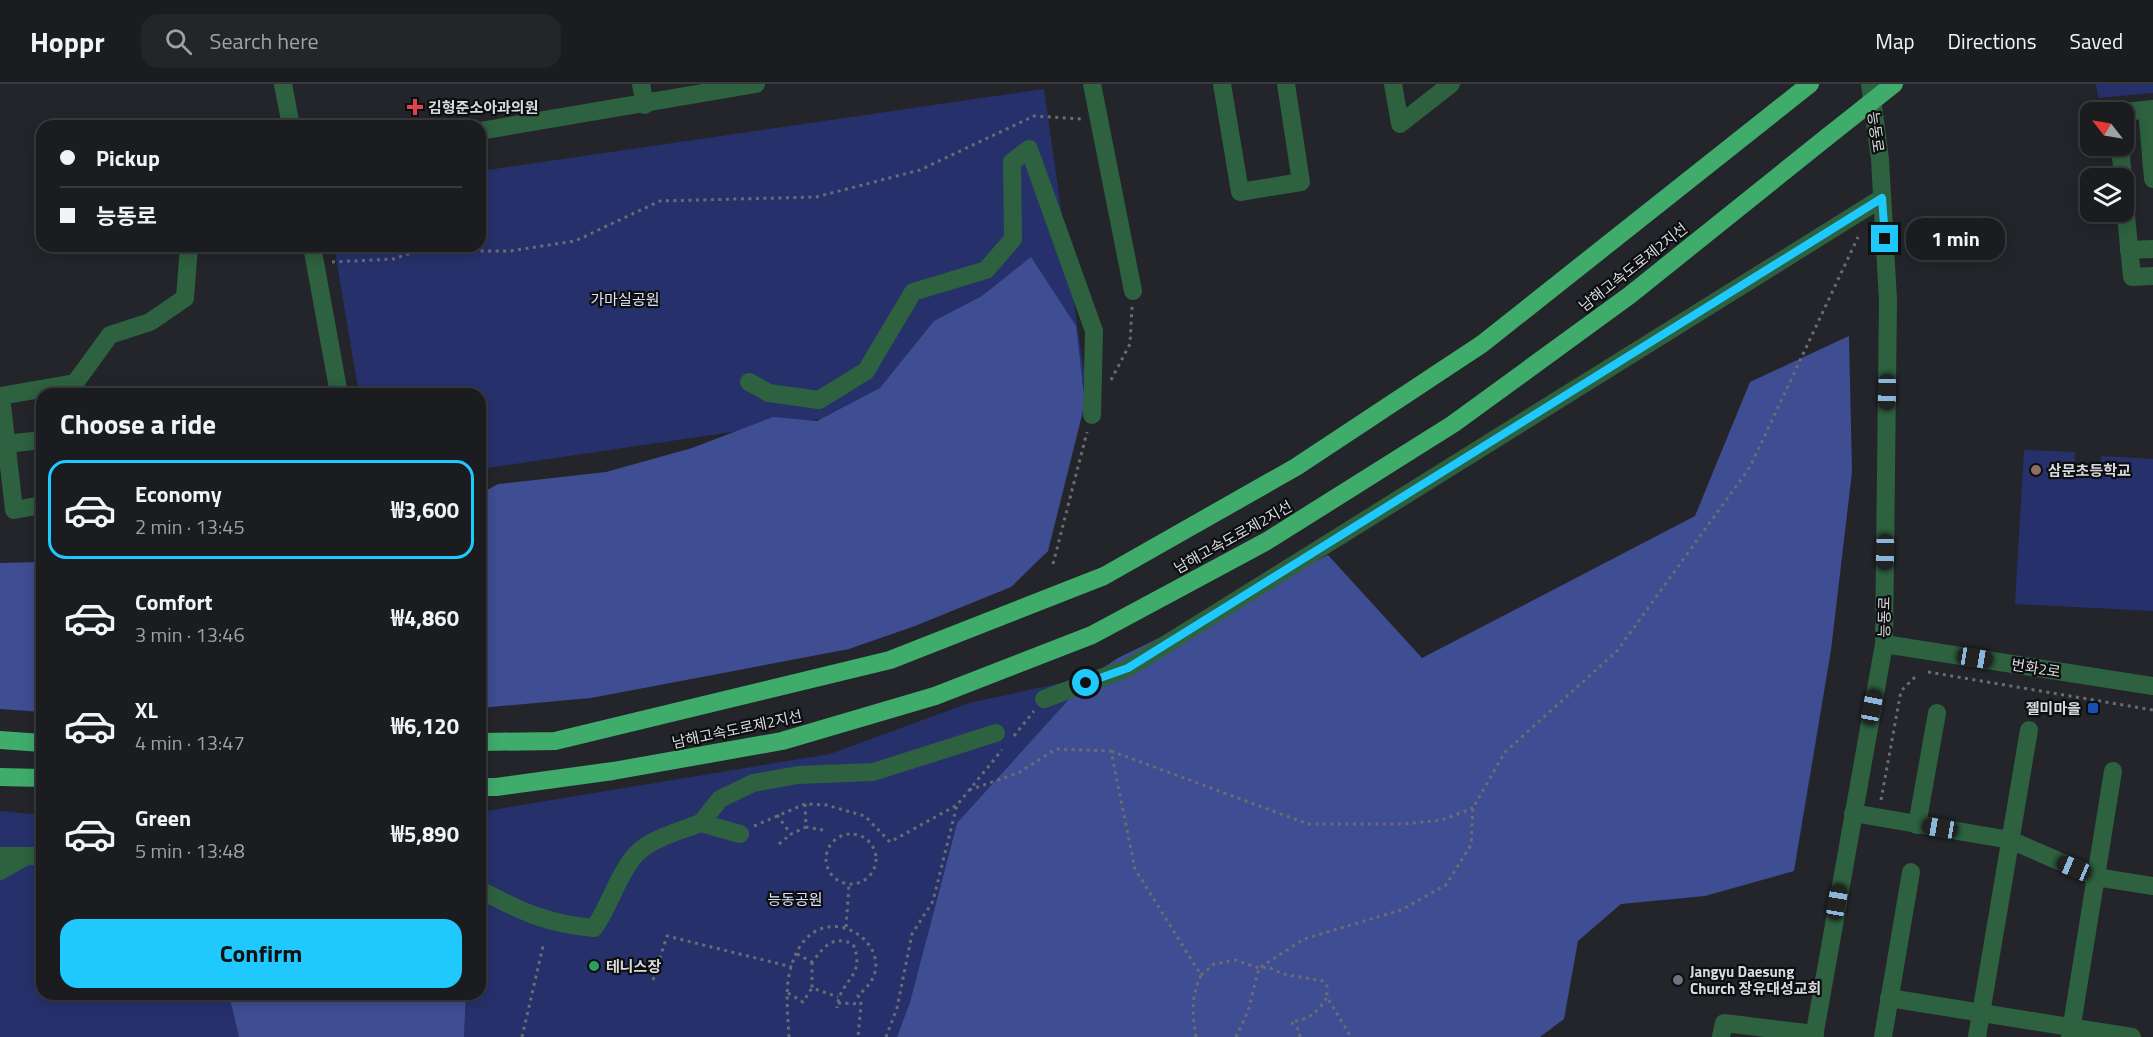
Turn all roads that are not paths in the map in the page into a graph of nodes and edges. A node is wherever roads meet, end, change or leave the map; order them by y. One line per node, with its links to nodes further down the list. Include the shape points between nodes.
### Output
1 (283, 84): 15 (street)
2 (641, 84): 12 (street)
3 (756, 84): 12 (street)
4 (1092, 84): 25 (street)
5 (1222, 84): 6 (street, via 1240,192 1301,182)
6 (1286, 84)
7 (1393, 84): 8 (street, via 1400,124)
8 (1452, 84)
9 (1810, 84): 41 (highway, 남해고속도로제2지선, via 1482,344 1296,467 1104,576 890,660 555,741)
10 (1870, 84): 18 (street, 능동로)
11 (1894, 84): 46 (highway, 남해고속도로제2지선, bridge, via 1630,295 1453,424 1267,541 1092,635 935,696 782,741 613,771)
12 (645, 105): 16 (street)
13 (2150, 110): 14 (street); 17 (street)
14 (2134, 111)
15 (290, 120)
16 (486, 130)
17 (2153, 179)
18 (1882, 198): 34 (street, 능동로, via 1888,300); 36 (street, via 1128,668)
19 (2126, 222): 21 (street)
20 (2153, 249): 21 (street)
21 (2129, 250): 24 (street, via 2132,277)
22 (189, 252): 27 (street, via 185,298 150,322 110,335)
23 (314, 254): 28 (street)
24 (2153, 276)
25 (1133, 291)
26 (749, 382): 30 (street, via 769,393 819,400 866,370 913,292 986,270 1013,239 1012,162 1029,149 1094,331)
27 (77, 388)
28 (338, 388)
29 (36, 393): 32 (street, via 0,396)
30 (1092, 415)
31 (36, 441): 32 (street)
32 (6, 444): 33 (street, via 14,510)
33 (36, 506)
34 (1884, 644): 35 (street, 번화2로); 47 (street, 능동로)
35 (2153, 686)
36 (1044, 699)
37 (1936, 713): 49 (street)
38 (2029, 730): 51 (street)
39 (0, 740): 42 (highway)
40 (1004, 740): 48 (street, via 873,772 798,775 753,783 720,799)
41 (486, 742)
42 (36, 743)
43 (2113, 771): 56 (street)
44 (0, 777): 45 (highway)
45 (36, 778)
46 (486, 787)
47 (1853, 813): 49 (street); 62 (street, 능동로)
48 (702, 823): 50 (street); 58 (street, via 651,843 632,857 594,928 530,916)
49 (1917, 825): 51 (street)
50 (740, 834)
51 (2010, 840): 56 (street); 60 (street)
52 (0, 855): 53 (street)
53 (33, 857): 54 (street)
54 (0, 871)
55 (1911, 872): 59 (street)
56 (2096, 877): 57 (street); 61 (street)
57 (2153, 885)
58 (486, 893)
59 (1889, 998): 60 (street); 64 (street)
60 (1981, 1013): 61 (street); 65 (street)
61 (2071, 1032): 66 (street)
62 (1814, 1036): 63 (street, via 1724,1023)
63 (1721, 1037)
64 (1882, 1037)
65 (1977, 1037)
66 (2132, 1037)

